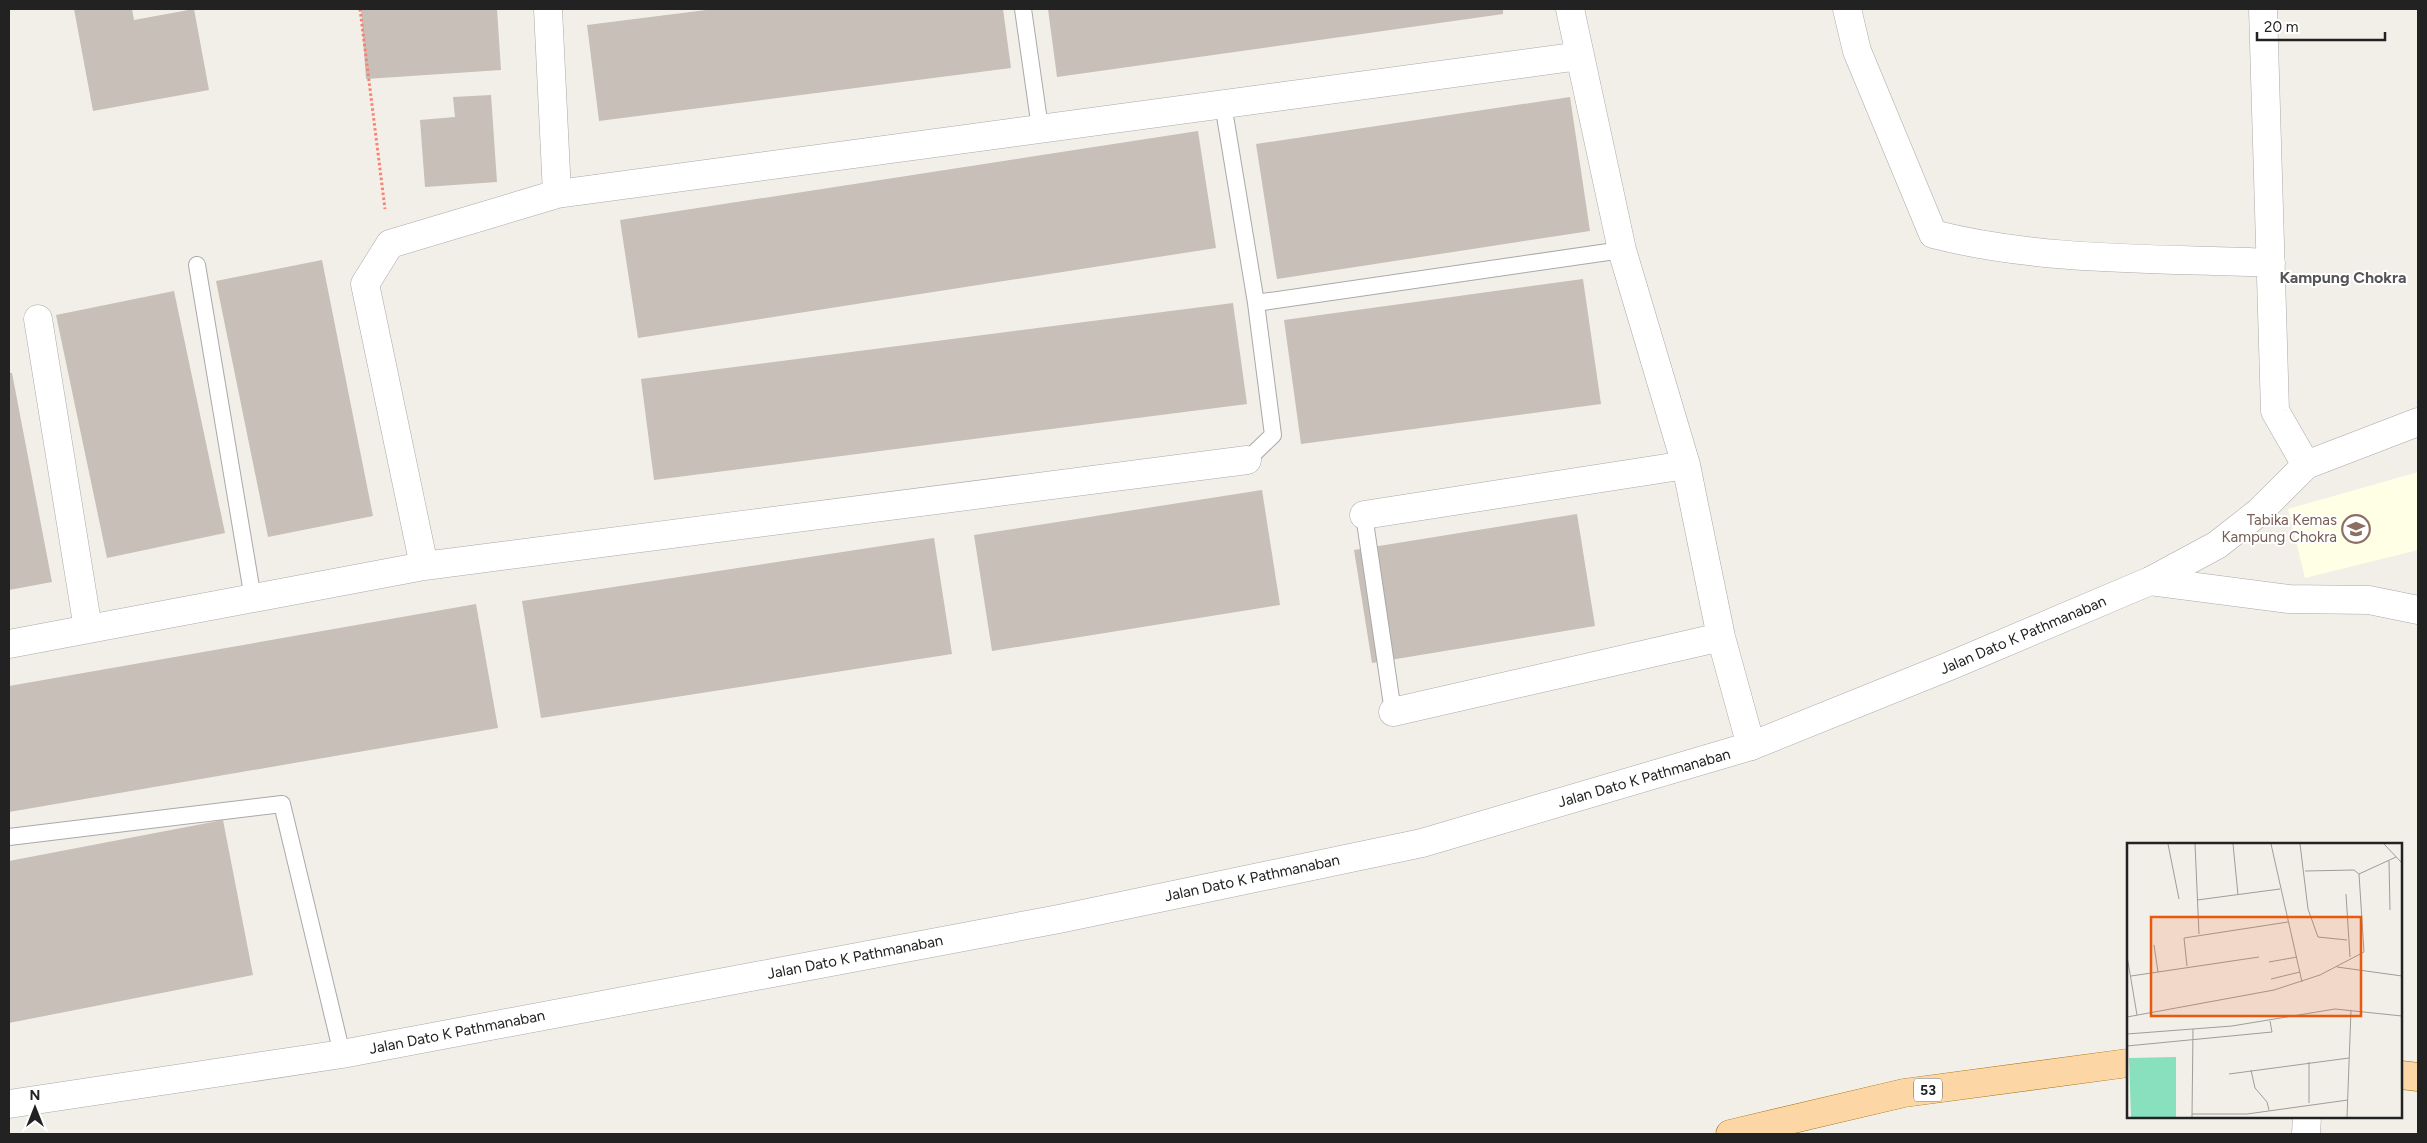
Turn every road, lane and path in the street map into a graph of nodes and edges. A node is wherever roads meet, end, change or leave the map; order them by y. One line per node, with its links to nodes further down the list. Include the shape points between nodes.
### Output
1 (360, 9): 11 (path)
2 (548, 9): 10 (street)
3 (1023, 9): 9 (lane)
4 (1570, 9): 7 (street)
5 (1847, 9): 13 (street, via 1857,51 1933,234 1968,243 2071,255)
6 (2262, 9): 13 (street)
7 (1580, 56): 8 (street); 12 (street)
8 (1223, 104): 9 (street); 15 (lane)
9 (1040, 128): 10 (street)
10 (557, 194): 11 (street)
11 (390, 244): 22 (street, via 365,284)
12 (1622, 250): 15 (lane); 19 (street)
13 (2271, 263): 20 (street, via 2275,411)
14 (197, 265): 24 (lane)
15 (1256, 302): 18 (lane, via 1273,435)
16 (38, 319): 26 (street)
17 (2418, 422): 20 (street, Jalan Dato K Pathmanaban)
18 (1247, 460): 22 (street)
19 (1686, 465): 21 (street); 27 (street)
20 (2306, 465): 23 (street, Jalan Dato K Pathmanaban, via 2259,512 2217,545)
21 (1364, 515): 29 (lane)
22 (424, 566): 24 (street)
23 (2150, 581): 25 (street, via 2289,599 2369,600); 30 (street, Jalan Dato K Pathmanaban)
24 (253, 599): 26 (street)
25 (2418, 610)
26 (88, 629): 28 (street)
27 (1721, 637): 29 (street); 30 (street)
28 (9, 644)
29 (1393, 712)
30 (1751, 746): 32 (street, Jalan Dato K Pathmanaban, via 1422,843 1059,919)
31 (9, 837): 32 (lane, via 282,804)
32 (342, 1054): 36 (street, Jalan Dato K Pathmanaban)
33 (2127, 1062): 38 (main road, 53, via 1904,1093)
34 (2402, 1076): 35 (main road)
35 (2418, 1077)
36 (9, 1104)
37 (2307, 1118): 39 (street)
38 (1730, 1134)
39 (2306, 1134)

